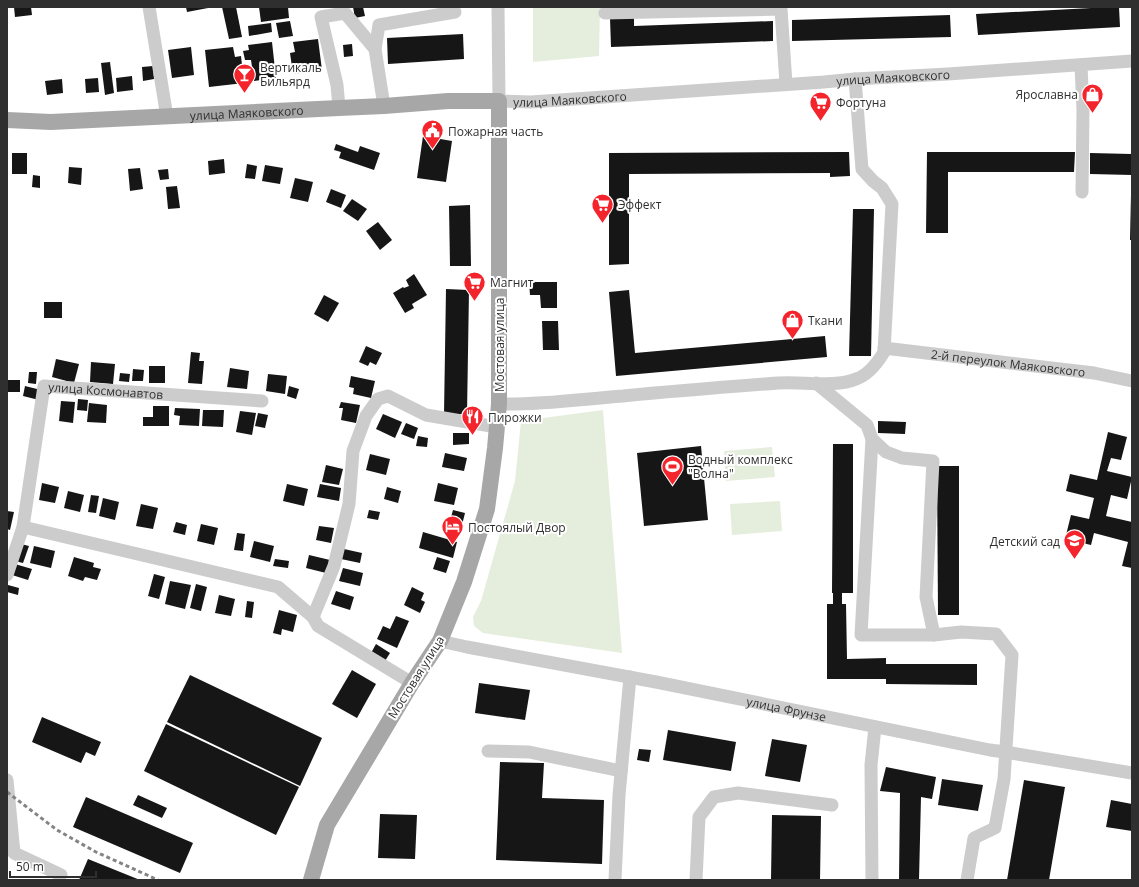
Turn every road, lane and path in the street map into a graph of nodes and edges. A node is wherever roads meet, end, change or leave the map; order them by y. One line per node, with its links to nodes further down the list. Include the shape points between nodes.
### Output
1 (149, 7): 13 (street)
2 (498, 7): 10 (street, Мостовая улица)
3 (455, 12): 5 (street, via 379,25)
4 (605, 13): 9 (street, via 781,9)
5 (375, 49): 11 (street); 12 (street, via 345,13 321,17 337,85)
6 (1132, 61): 7 (street, улица Маяковского)
7 (1080, 65): 8 (street, улица Маяковского); 15 (street, via 1086,110)
8 (855, 79): 9 (street, улица Маяковского); 16 (street, via 862,168 882,188 892,204)
9 (786, 84): 10 (street, улица Маяковского, via 531,102)
10 (500, 101): 11 (main road, улица Маяковского, via 448,101); 20 (main road, Мостовая улица)
11 (384, 106): 12 (main road, улица Маяковского)
12 (339, 108): 13 (main road, улица Маяковского)
13 (167, 117): 14 (main road, улица Маяковского, via 51,122)
14 (7, 120)
15 (1082, 192)
16 (884, 348): 17 (street, 2-й переулок Маяковского, via 1094,373); 18 (street, via 879,360 864,375 840,382)
17 (1132, 381)
18 (816, 383): 20 (street, via 780,383 545,403); 22 (street, via 867,425)
19 (262, 401): 23 (street, улица Космонавтов, via 44,386)
20 (499, 404): 21 (main road, Мостовая улица)
21 (497, 426): 25 (street, via 426,415 388,396 378,399 366,416 353,451 349,504 334,566); 27 (main road, Мостовая улица, via 487,509 464,582)
22 (872, 439): 26 (street, via 886,452 896,456 933,461 926,597); 26 (street, via 861,635)
23 (24, 527): 24 (street, улица Космонавтов); 25 (street, via 278,587)
24 (7, 575)
25 (313, 617): 29 (street, via 318,626)
26 (934, 635): 32 (street, via 961,632 996,634 1012,655)
27 (440, 641): 28 (street, улица Фрунзе); 29 (main road, Мостовая улица)
28 (630, 677): 30 (street, улица Фрунзе); 33 (street)
29 (412, 683): 39 (main road, Мостовая улица, via 327,825)
30 (875, 727): 32 (street, улица Фрунзе); 42 (street, via 871,765)
31 (488, 751): 33 (street, via 529,752)
32 (1005, 752): 34 (street, улица Фрунзе); 43 (street, via 1004,779 995,828 974,838)
33 (621, 771): 40 (street)
34 (1132, 773)
35 (7, 780): 37 (street)
36 (832, 805): 41 (street, via 738,792 714,797 699,817)
37 (11, 853): 38 (street)
38 (61, 875)
39 (311, 880)
40 (615, 880)
41 (696, 880)
42 (872, 880)
43 (967, 880)

